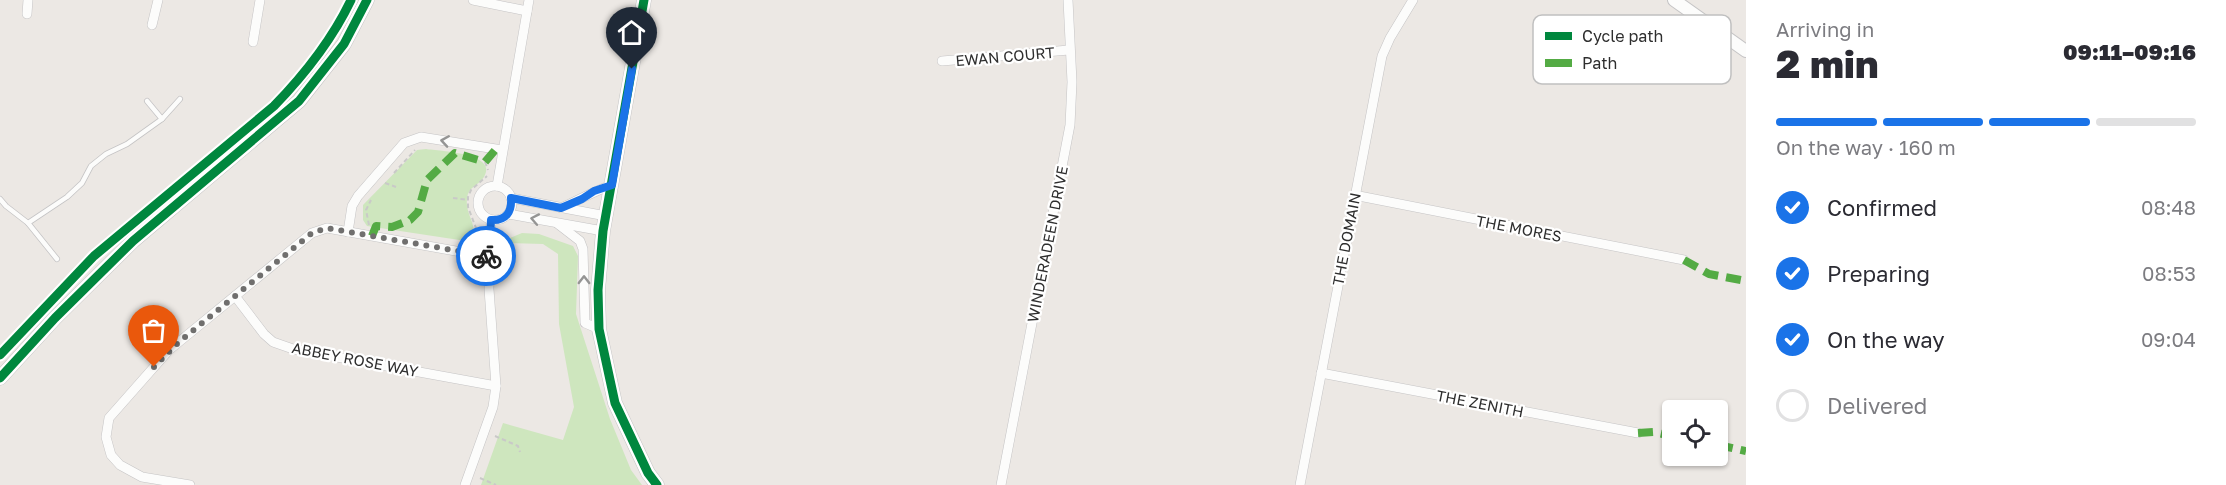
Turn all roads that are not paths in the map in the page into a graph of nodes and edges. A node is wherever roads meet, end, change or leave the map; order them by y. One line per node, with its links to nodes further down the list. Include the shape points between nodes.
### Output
1 (28, 0): 12 (street)
2 (158, 0): 14 (street)
3 (260, 0): 16 (street)
4 (367, 0): 43 (main road, via 344,44 299,101 126,249)
5 (473, 0): 11 (street)
6 (529, 0): 11 (street)
7 (644, 0): 24 (main road)
8 (1068, 0): 17 (street, WINDERADEEN DRIVE)
9 (1413, 0): 26 (street, THE DOMAIN, via 1382,56)
10 (1674, 0): 13 (street)
11 (527, 11): 23 (street)
12 (27, 14)
13 (1695, 15)
14 (152, 25)
15 (1731, 40): 18 (street)
16 (253, 42)
17 (1069, 50): 19 (street, EWAN COURT); 49 (street, WINDERADEEN DRIVE, via 1070,125)
18 (1746, 51)
19 (942, 62)
20 (180, 99): 22 (lane)
21 (147, 101): 22 (lane)
22 (162, 119): 33 (lane, via 106,154 91,166 82,183 67,197)
23 (502, 150): 25 (street); 36 (street, one-way to 36, via 421,137 404,143 358,196 352,206)
24 (612, 185): 29 (street); 31 (main road)
25 (497, 186): 27 (street); 32 (street, via 484,190 477,201 480,213)
26 (1354, 195): 39 (street, THE MORES); 42 (street, THE DOMAIN)
27 (511, 198): 29 (street); 30 (street)
28 (0, 199): 33 (lane)
29 (561, 208): 31 (street)
30 (508, 214): 32 (street); 34 (street, one-way to 30)
31 (606, 216): 35 (main road)
32 (491, 220): 37 (street)
33 (28, 223): 38 (lane)
34 (558, 224): 35 (street); 41 (street, one-way to 34, via 585,323 584,249)
35 (603, 231): 41 (main road)
36 (348, 232): 37 (street); 40 (street, via 327,228 312,233)
37 (489, 257): 44 (street)
38 (57, 259)
39 (1684, 260)
40 (235, 296): 44 (street, ABBEY ROSE WAY, via 264,334 293,349); 46 (street, via 169,350 109,418 106,437 111,455 120,465 142,477)
41 (599, 329): 48 (main road, via 615,403)
42 (1321, 373): 45 (street, THE ZENITH); 50 (street, THE DOMAIN)
43 (0, 378)
44 (496, 386): 47 (street, via 493,407)
45 (1638, 433)
46 (190, 485)
47 (465, 485)
48 (657, 485)
49 (1001, 485)
50 (1299, 485)

